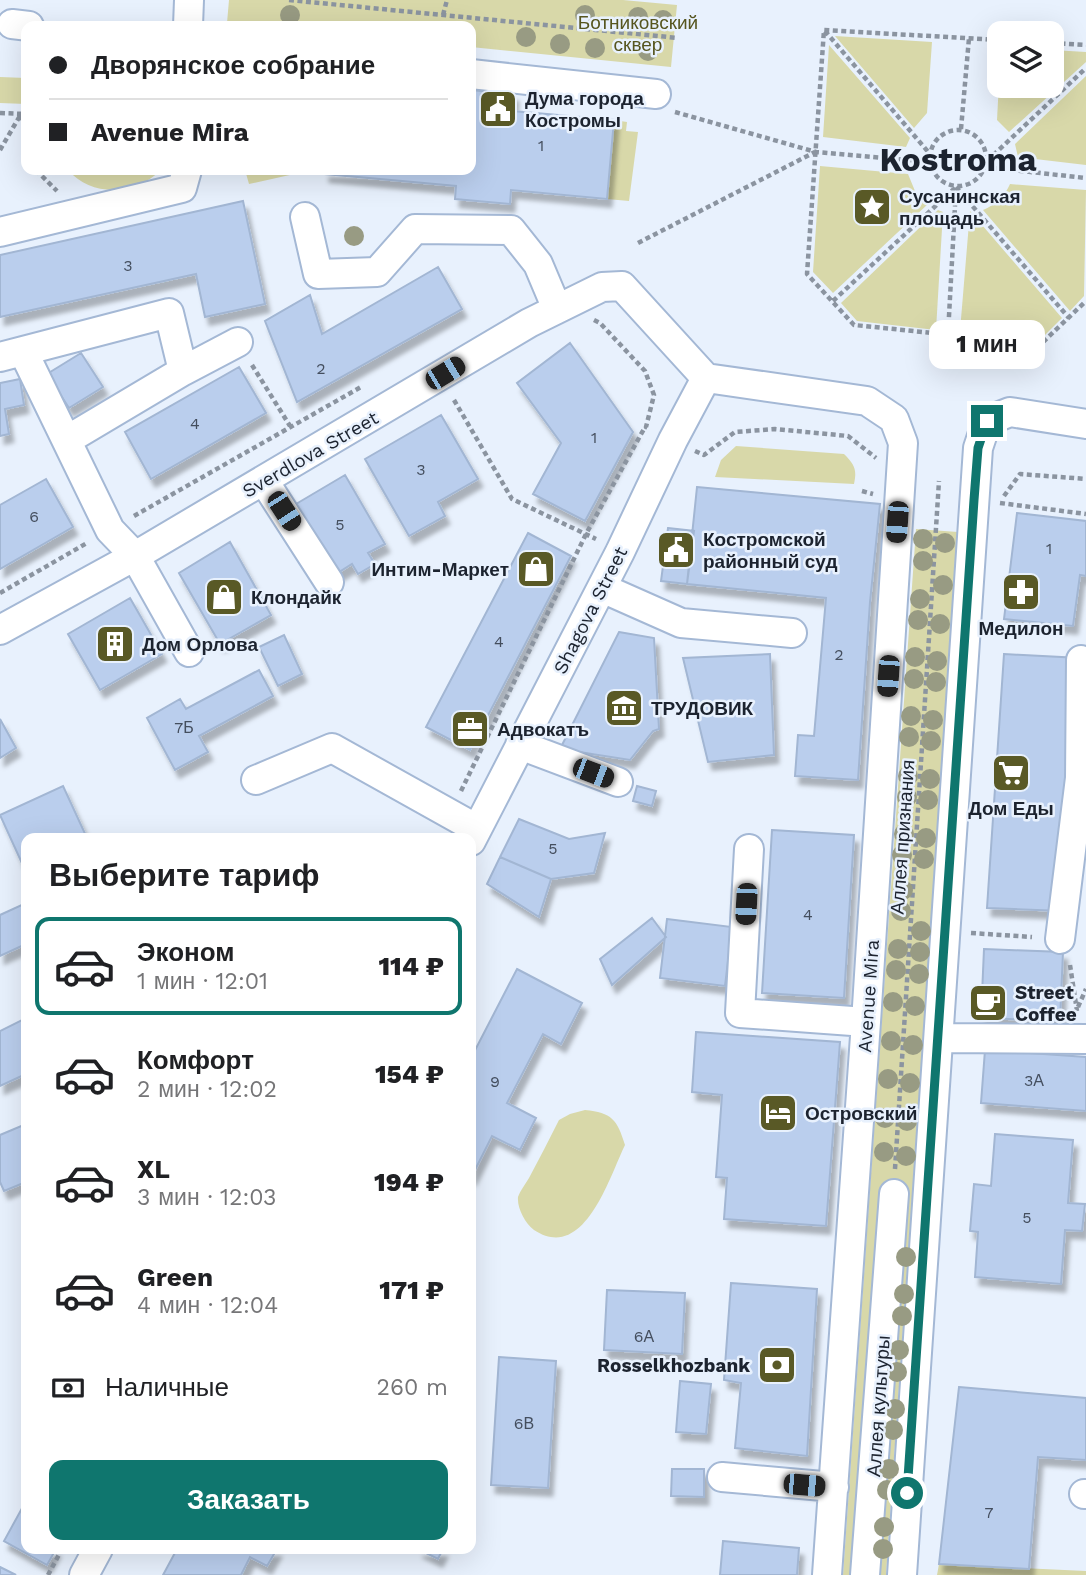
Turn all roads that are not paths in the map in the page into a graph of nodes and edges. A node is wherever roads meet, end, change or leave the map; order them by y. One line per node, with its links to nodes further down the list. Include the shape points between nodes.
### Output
1 (190, 0): 2 (street)
2 (188, 21)
3 (476, 75): 4 (street)
4 (662, 102)
5 (186, 175): 7 (street, via 182,188)
6 (305, 217): 8 (street, via 318,274 377,272 415,229 512,230 538,264)
7 (0, 233)
8 (557, 309): 12 (street, Sverdlova Street, via 602,287 622,286); 15 (street, Sverdlova Street)
9 (238, 342): 11 (street)
10 (12, 354): 11 (street, via 169,313); 14 (street)
11 (183, 372): 14 (street)
12 (706, 378): 18 (street, Shagova Street); 31 (street, Avenue Mira, via 866,401 894,419 902,443)
13 (1086, 424): 32 (street, via 1010,412 987,421 978,448)
14 (67, 440): 16 (street, via 110,530)
15 (264, 481): 16 (street, Sverdlova Street); 17 (street)
16 (135, 556): 19 (street, Sverdlova Street); 21 (street)
17 (330, 582)
18 (602, 588): 20 (street, via 681,623); 23 (street, Shagova Street)
19 (0, 630)
20 (792, 633)
21 (189, 652)
22 (1081, 660): 24 (street)
23 (520, 745): 26 (street); 28 (street, Shagova Street)
24 (1083, 778): 30 (street)
25 (256, 780): 27 (street, via 332,748 450,813)
26 (618, 782)
27 (472, 833)
28 (475, 833)
29 (749, 849): 31 (street, via 740,1013)
30 (1060, 939)
31 (866, 1022): 34 (street, Avenue Mira)
32 (939, 1038): 33 (street); 36 (street)
33 (1084, 1039)
34 (853, 1214): 35 (street); 38 (street, Avenue Mira)
35 (892, 1216): 36 (street); 42 (street, Аллея культуры)
36 (926, 1220): 43 (street)
37 (722, 1477): 38 (street)
38 (834, 1487): 41 (street, Avenue Mira)
39 (95, 1554): 40 (street)
40 (84, 1575)
41 (827, 1575)
42 (865, 1575)
43 (902, 1575)

